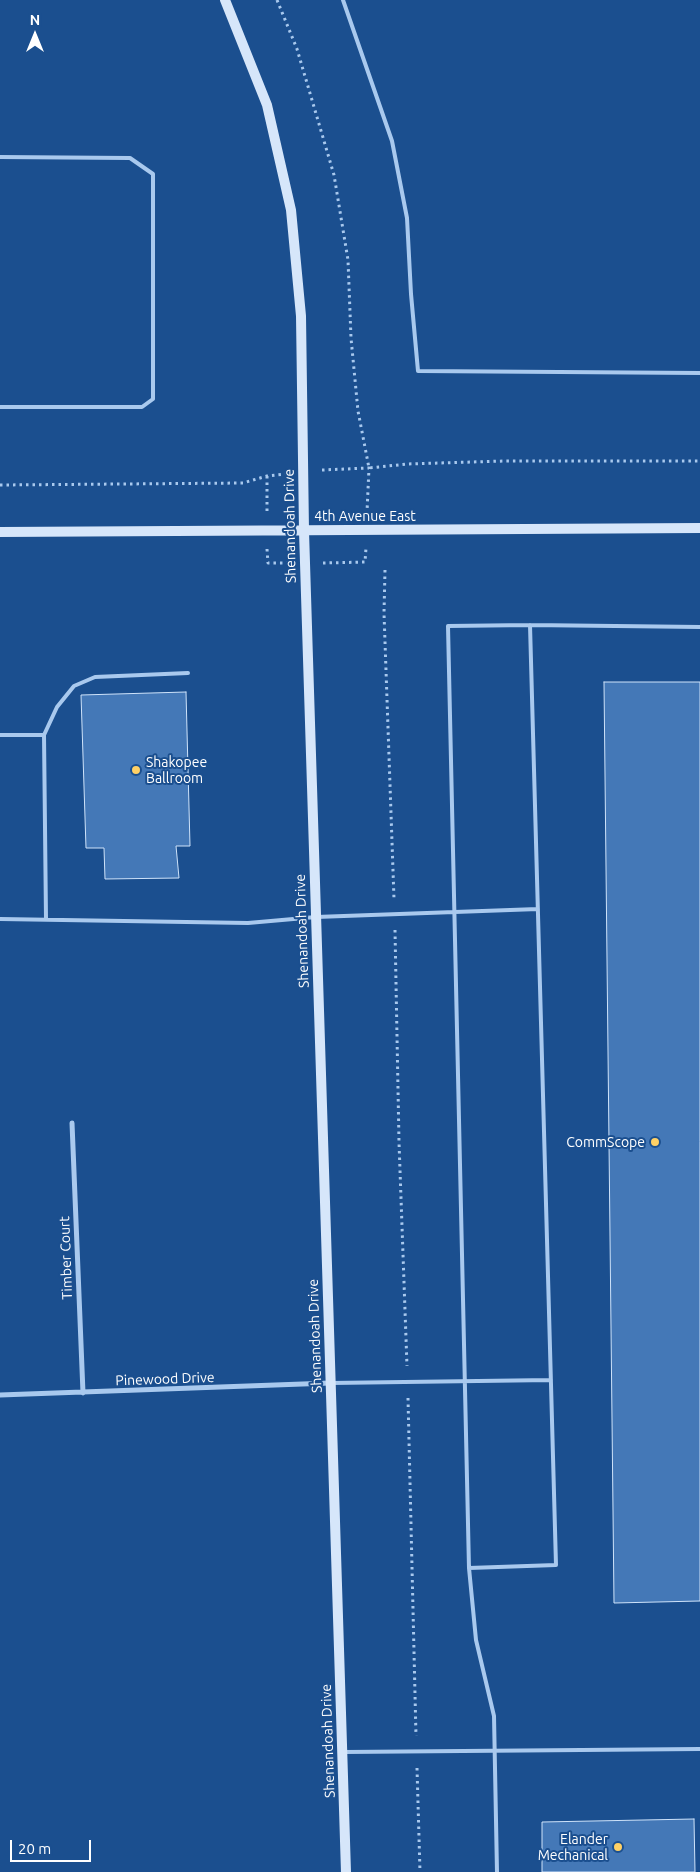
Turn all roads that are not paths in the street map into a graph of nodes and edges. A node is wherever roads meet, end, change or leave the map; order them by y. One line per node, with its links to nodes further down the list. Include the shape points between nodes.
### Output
1 (225, 0): 7 (street, Shenandoah Drive, via 267,105 292,210 301,316)
2 (343, 0): 4 (lane, via 392,141 407,218 418,370)
3 (0, 157): 5 (lane, via 130,158 153,174 153,399 142,407)
4 (700, 373)
5 (0, 407)
6 (700, 528): 7 (street, 4th Avenue East)
7 (304, 531): 8 (street, 4th Avenue East); 16 (street, Shenandoah Drive)
8 (0, 532)
9 (530, 625): 10 (lane); 14 (lane); 15 (lane, via 448,626)
10 (700, 626)
11 (188, 673): 13 (lane, via 95,676 74,686 57,707)
12 (0, 735): 13 (lane)
13 (44, 736): 18 (lane)
14 (538, 910): 15 (lane); 21 (lane)
15 (454, 913): 16 (lane); 20 (lane)
16 (316, 917): 18 (lane, via 248,923); 22 (street, Shenandoah Drive)
17 (0, 919): 18 (lane)
18 (46, 920)
19 (72, 1122): 23 (street, Timber Court)
20 (464, 1380): 21 (lane); 22 (lane); 25 (lane)
21 (551, 1380): 25 (lane, via 556,1565)
22 (330, 1383): 23 (street, Pinewood Drive); 28 (street, Shenandoah Drive)
23 (83, 1393): 24 (street, Pinewood Drive)
24 (0, 1395)
25 (469, 1568): 27 (lane, via 476,1640 494,1716)
26 (700, 1749): 27 (lane)
27 (494, 1751): 28 (lane); 30 (lane)
28 (342, 1752): 29 (street, Shenandoah Drive)
29 (346, 1872)
30 (497, 1872)

